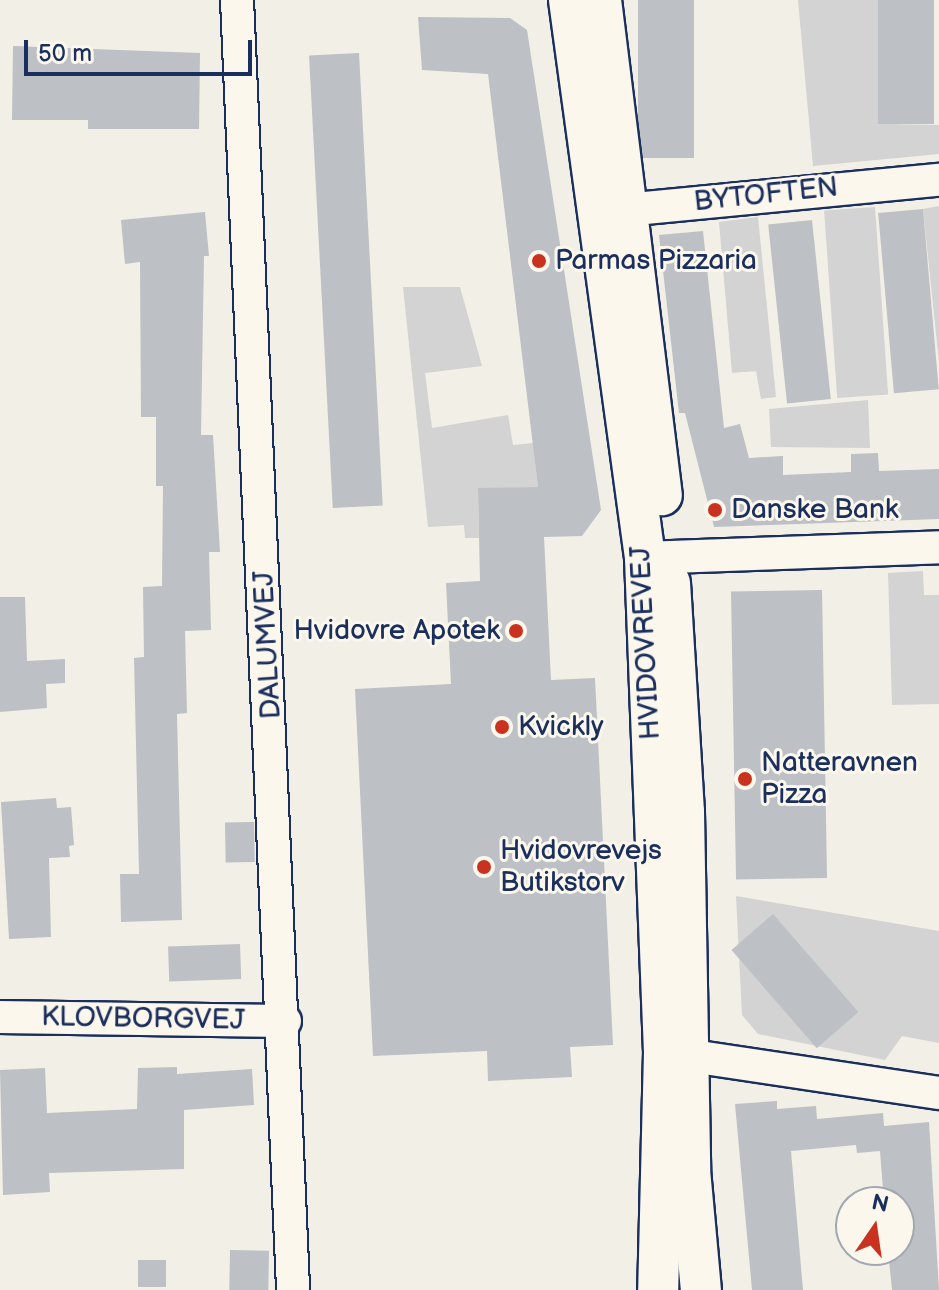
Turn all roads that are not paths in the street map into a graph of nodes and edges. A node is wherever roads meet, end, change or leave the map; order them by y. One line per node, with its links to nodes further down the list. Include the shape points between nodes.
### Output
1 (237, 0): 9 (street, DALUMVEJ)
2 (569, 0): 5 (street, HVIDOVREVEJ)
3 (601, 0): 5 (street, HVIDOVREVEJ)
4 (939, 180): 5 (street, BYTOFTEN)
5 (609, 211): 7 (street, HVIDOVREVEJ)
6 (939, 547): 7 (street)
7 (656, 558): 10 (street, HVIDOVREVEJ)
8 (0, 1017): 9 (street, KLOVBORGVEJ)
9 (285, 1021): 12 (street, DALUMVEJ)
10 (677, 1054): 11 (street); 13 (street, HVIDOVREVEJ); 14 (street, HVIDOVREVEJ)
11 (939, 1093)
12 (293, 1290)
13 (658, 1290)
14 (701, 1290)

